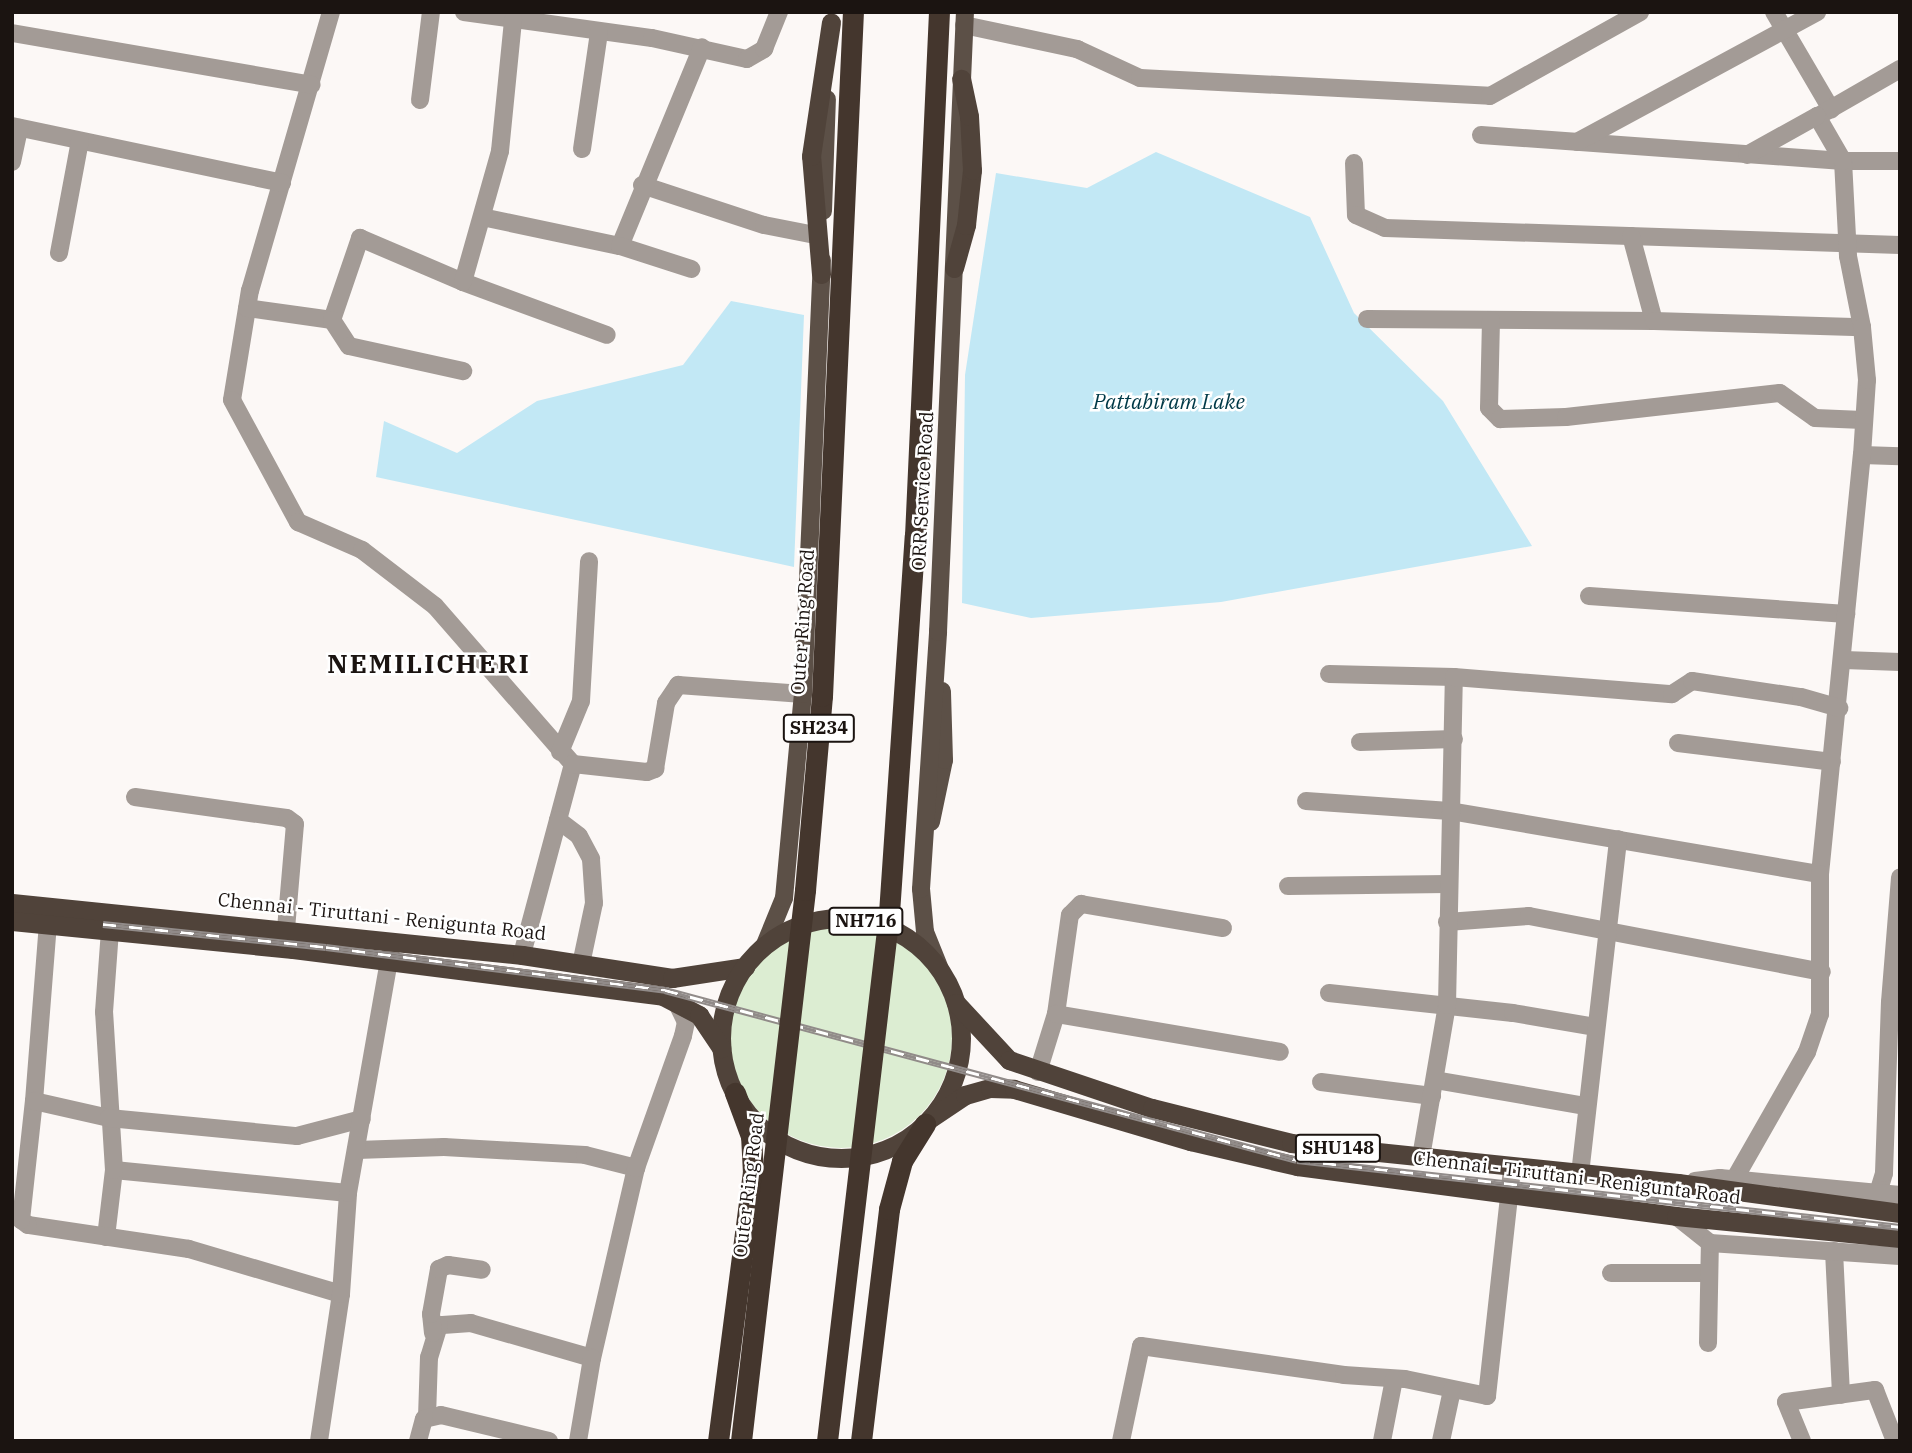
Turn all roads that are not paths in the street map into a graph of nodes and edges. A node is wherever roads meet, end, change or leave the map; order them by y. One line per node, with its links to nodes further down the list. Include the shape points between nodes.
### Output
1 (331, 12): 19 (street)
2 (431, 12): 20 (street)
3 (464, 12): 12 (street)
4 (779, 12): 16 (street, via 764,49 752,58)
5 (853, 12): 148 (highway, Outer Ring Road / SH234, bridge, via 822,696 800,943)
6 (939, 12): 149 (highway, bridge, via 915,536 889,913)
7 (1640, 12): 11 (street, via 1490,96 1140,78 1077,49)
8 (1774, 12): 13 (street)
9 (1817, 12): 13 (street)
10 (831, 17): 35 (highway, via 811,156); 43 (main road)
11 (965, 19): 18 (main road)
12 (513, 20): 14 (street); 34 (street, via 500,151)
13 (1784, 31): 21 (street); 25 (street)
14 (599, 32): 16 (street); 26 (street)
15 (12, 33): 19 (street)
16 (702, 47): 33 (street)
17 (1900, 69): 21 (street)
18 (961, 79): 42 (highway, via 970,117 972,170 966,225)
19 (312, 85): 32 (street)
20 (419, 100)
21 (1824, 113): 27 (street); 28 (street)
22 (16, 127): 24 (street); 30 (street)
23 (1481, 135): 25 (street)
24 (80, 141): 32 (street); 40 (street)
25 (1576, 142): 27 (street)
26 (582, 149)
27 (1748, 155): 28 (street)
28 (1843, 161): 29 (street); 37 (street)
29 (1900, 161)
30 (12, 162)
31 (1354, 163): 36 (street, via 1356,215 1385,228)
32 (282, 183): 45 (street)
33 (642, 185): 35 (street, via 764,225); 39 (street)
34 (482, 217): 39 (street); 44 (street)
35 (815, 235): 43 (highway)
36 (1631, 236): 37 (street); 49 (street)
37 (1848, 243): 38 (street); 50 (street)
38 (1900, 245)
39 (620, 246): 41 (street)
40 (59, 253)
41 (691, 268)
42 (954, 268): 92 (main road, ORR Service Road, via 922,845 922,914)
43 (821, 274): 63 (main road)
44 (463, 282): 47 (street, via 360,238); 51 (street)
45 (247, 308): 47 (street); 68 (street, via 232,400 298,522 362,550 435,606)
46 (1367, 319): 48 (street)
47 (332, 320): 52 (street, via 349,346)
48 (1491, 320): 49 (street); 53 (street, via 1489,408 1500,419 1566,417 1780,393 1815,418)
49 (1654, 321): 50 (street)
50 (1862, 327): 53 (street, via 1867,380)
51 (607, 335)
52 (463, 371)
53 (1863, 420): 54 (street)
54 (1862, 455): 55 (street); 58 (street)
55 (1900, 456)
56 (589, 561): 68 (street, via 581,701)
57 (1589, 596): 58 (street)
58 (1846, 614): 59 (street)
59 (1844, 660): 60 (street); 64 (street)
60 (1900, 662)
61 (1329, 674): 62 (street)
62 (1454, 677): 64 (street, via 1672,694 1692,681 1801,697); 65 (street)
63 (803, 694): 68 (street, via 678,685 666,703 655,769 647,772); 87 (main road, via 798,744 787,773 777,859 782,907)
64 (1839, 708): 69 (street)
65 (1454, 739): 66 (street); 72 (street)
66 (1360, 742)
67 (1678, 743): 69 (street)
68 (566, 758): 73 (street)
69 (1832, 762): 75 (street)
70 (135, 797): 86 (street, via 287,818 295,824)
71 (1306, 801): 72 (street)
72 (1450, 811): 74 (street); 77 (street)
73 (558, 820): 89 (street); 90 (street, via 579,836 591,859 594,903)
74 (1618, 839): 75 (street); 84 (street)
75 (1820, 874): 93 (street)
76 (1900, 877): 96 (street)
77 (1447, 884): 78 (street); 81 (street)
78 (1288, 886)
79 (12, 903): 86 (highway, Chennai - Tiruttani - Renigunta Road / NH716)
80 (12, 921): 82 (highway, Chennai - Tiruttani - Renigunta Road / NH716)
81 (1447, 922): 84 (street, via 1528,916); 98 (street)
82 (48, 925): 85 (highway, Chennai - Tiruttani - Renigunta Road / NH716); 107 (street)
83 (1223, 928): 99 (street, via 1080,904 1070,915)
84 (1607, 929): 93 (street); 100 (street)
85 (110, 930): 88 (highway, Chennai - Tiruttani - Renigunta Road / NH716); 109 (street, via 104,1012)
86 (286, 930): 88 (highway, Chennai - Tiruttani - Renigunta Road / NH716)
87 (764, 947): 91 (highway, Chennai - Tiruttani - Renigunta Road / NH716); 92 (highway, Chennai - Tiruttani - Renigunta Road / NH716, via 806,924 862,920 914,942)
88 (391, 951): 89 (highway, Chennai - Tiruttani - Renigunta Road / NH716); 95 (highway, Chennai - Tiruttani - Renigunta Road / NH716); 110 (street)
89 (522, 955): 90 (highway, Chennai - Tiruttani - Renigunta Road / NH716)
90 (581, 964): 91 (highway, Chennai - Tiruttani - Renigunta Road / NH716, via 672,978)
91 (745, 967): 101 (highway, Chennai - Tiruttani - Renigunta Road / NH716, via 726,1006)
92 (940, 969): 97 (highway, Chennai - Tiruttani - Renigunta Road / NH716)
93 (1822, 972): 119 (street, via 1820,1014 1807,1052)
94 (1329, 993): 98 (street)
95 (675, 999): 101 (highway, Chennai - Tiruttani - Renigunta Road / NH716, via 699,1015); 115 (street, via 686,1022 683,1036)
96 (1895, 1002): 122 (street, via 1884,1173)
97 (957, 1003): 103 (highway, Chennai - Tiruttani - Renigunta Road / SHU148, via 1009,1060); 111 (highway, Chennai - Tiruttani - Renigunta Road / NH716, via 961,1052 956,1076)
98 (1447, 1005): 100 (street); 105 (street)
99 (1056, 1014): 102 (street); 103 (street)
100 (1596, 1027): 108 (street)
101 (721, 1049): 106 (highway, Chennai - Tiruttani - Renigunta Road / NH716)
102 (1280, 1052)
103 (1038, 1072): 113 (highway, Chennai - Tiruttani - Renigunta Road / SHU148, via 1152,1108 1291,1143)
104 (1321, 1082): 105 (street)
105 (1433, 1088): 108 (street); 113 (street)
106 (735, 1093): 111 (highway, Chennai - Tiruttani - Renigunta Road / NH716, via 762,1128 817,1155 858,1157 879,1152); 147 (highway, via 751,1136 753,1173)
107 (34, 1101): 109 (street); 114 (street)
108 (1586, 1107): 118 (street)
109 (109, 1118): 110 (street, via 297,1136); 117 (street)
110 (362, 1119): 112 (street)
111 (928, 1121): 123 (highway, Chennai - Tiruttani - Renigunta Road / SHU148, via 965,1095 1014,1088 1297,1166); 150 (highway, via 902,1161 889,1209)
112 (357, 1150): 115 (street, via 444,1147 585,1154); 121 (street)
113 (1421, 1157): 116 (highway, Chennai - Tiruttani - Renigunta Road / SHU148)
114 (19, 1167): 127 (street, via 21,1220)
115 (636, 1168): 138 (street)
116 (1512, 1168): 118 (highway, Chennai - Tiruttani - Renigunta Road / SHU148); 123 (street)
117 (114, 1170): 121 (street); 127 (street)
118 (1580, 1174): 120 (highway, Chennai - Tiruttani - Renigunta Road / SHU148)
119 (1734, 1180): 120 (street); 122 (street)
120 (1678, 1183): 125 (highway, Chennai - Tiruttani - Renigunta Road / SHU148)
121 (348, 1193): 135 (street)
122 (1878, 1193): 124 (street)
123 (1510, 1194): 126 (highway, Chennai - Tiruttani - Renigunta Road / SHU148); 140 (street, via 1487,1396)
124 (1900, 1195)
125 (1900, 1213)
126 (1676, 1216): 128 (highway, Chennai - Tiruttani - Renigunta Road / SHU148); 129 (street)
127 (106, 1237): 135 (street, via 189,1249)
128 (1900, 1238)
129 (1710, 1243): 130 (street); 134 (street)
130 (1833, 1251): 131 (street); 141 (street)
131 (1900, 1256)
132 (482, 1270): 136 (street, via 448,1265 439,1269 431,1314)
133 (1611, 1273): 134 (street)
134 (1710, 1273): 137 (street)
135 (341, 1294): 143 (street)
136 (433, 1333): 138 (street, via 439,1325 471,1322); 142 (street, via 426,1382)
137 (1708, 1343)
138 (592, 1358): 146 (street)
139 (1394, 1379): 140 (street); 151 (street, via 1141,1346); 152 (street)
140 (1452, 1390): 153 (street)
141 (1842, 1395): 154 (street, via 1786,1402); 155 (street, via 1875,1390)
142 (427, 1418): 144 (street, via 420,1426); 145 (street, via 441,1415)
143 (319, 1441)
144 (418, 1441)
145 (549, 1441)
146 (578, 1441)
147 (718, 1441)
148 (741, 1441)
149 (827, 1441)
150 (860, 1441)
151 (1121, 1441)
152 (1382, 1441)
153 (1441, 1441)
154 (1802, 1441)
155 (1895, 1441)

